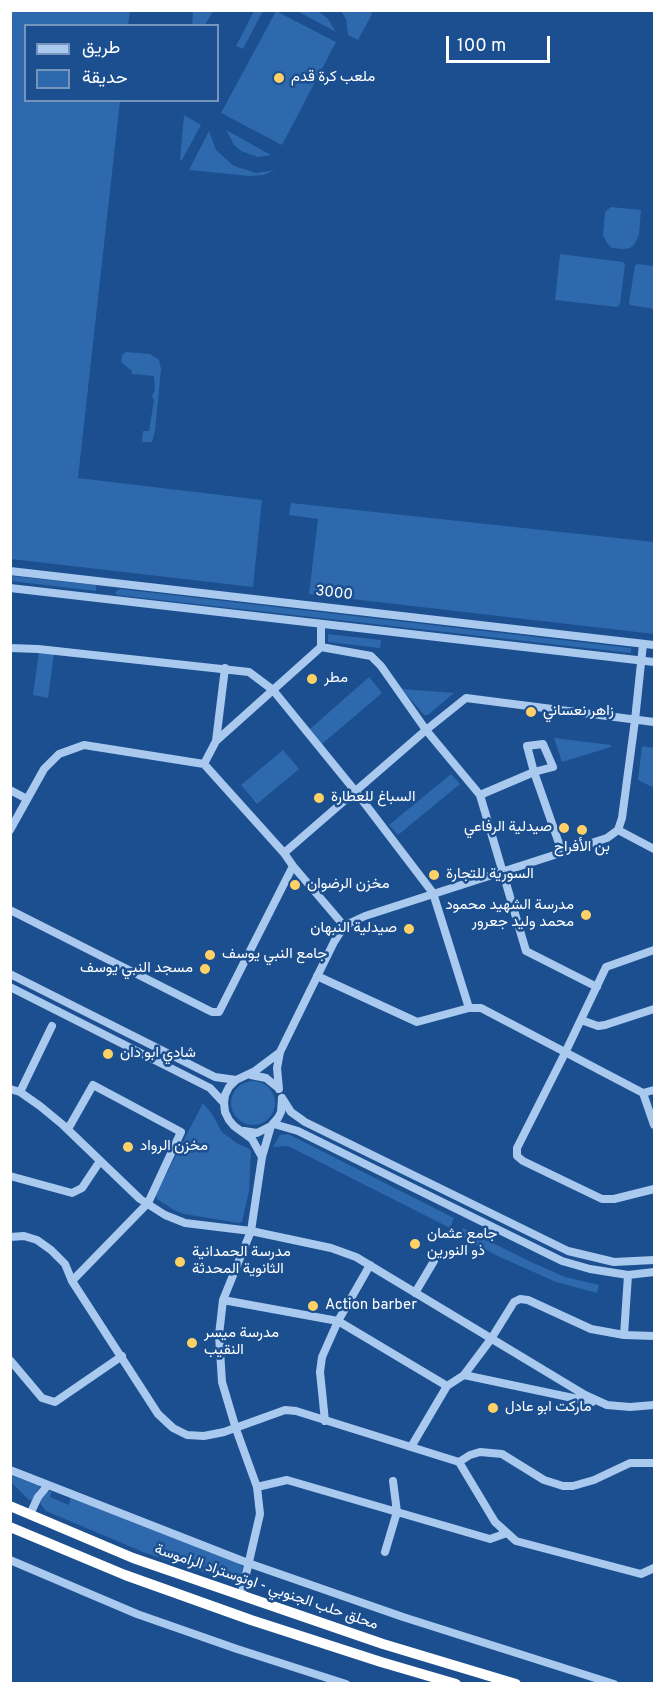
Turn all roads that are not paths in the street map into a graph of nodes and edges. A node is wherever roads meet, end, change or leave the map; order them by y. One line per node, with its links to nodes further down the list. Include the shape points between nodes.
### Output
1 (10, 571): 2 (street, 3000)
2 (106, 582): 4 (street); 6 (street, 3000)
3 (10, 588): 4 (street, 3000)
4 (104, 599): 5 (street, 3000)
5 (321, 624): 8 (street); 10 (street, 3000)
6 (643, 644): 7 (street, 3000); 10 (street)
7 (654, 645)
8 (321, 647): 13 (street); 16 (street, via 371,656)
9 (10, 648): 12 (street)
10 (641, 660): 11 (street, 3000); 14 (street)
11 (654, 662)
12 (225, 668): 13 (street, via 249,672); 17 (street)
13 (273, 690): 17 (street); 20 (street)
14 (635, 720): 15 (street); 16 (street, via 466,698); 24 (street)
15 (654, 722)
16 (426, 730): 20 (street); 21 (street)
17 (216, 741): 18 (street)
18 (204, 764): 22 (street, via 84,745 59,754 44,768); 27 (street)
19 (10, 790): 22 (street)
20 (356, 792): 27 (street); 30 (street)
21 (480, 795): 26 (street, via 534,772); 29 (street)
22 (27, 799): 23 (street)
23 (10, 830)
24 (618, 830): 25 (street); 26 (street, via 607,838)
25 (654, 849)
26 (562, 852): 29 (street)
27 (284, 854): 28 (street)
28 (293, 866): 31 (street, via 219,1012 212,1012); 32 (street)
29 (504, 871): 30 (street); 37 (street, via 526,951)
30 (433, 893): 32 (street); 38 (street)
31 (10, 910)
32 (345, 927): 35 (street)
33 (654, 950): 37 (street, via 606,967)
34 (10, 974): 45 (street, via 215,1077)
35 (317, 976): 38 (street, via 417,1022); 42 (street)
36 (10, 987): 52 (street, via 210,1088)
37 (597, 987): 40 (street)
38 (468, 1008): 43 (street, via 481,1008)
39 (654, 1009): 40 (street, via 605,1026)
40 (581, 1020): 43 (street)
41 (52, 1026): 49 (street)
42 (280, 1052): 44 (street); 47 (street, via 276,1068)
43 (565, 1053): 50 (street); 60 (street, via 517,1148 518,1156 602,1199)
44 (250, 1075): 45 (street); 47 (street, via 266,1078)
45 (236, 1080): 52 (street)
46 (10, 1089): 49 (street)
47 (279, 1089): 51 (street)
48 (654, 1090): 50 (street)
49 (20, 1092): 55 (street)
50 (643, 1093): 54 (street)
51 (282, 1098): 53 (street, via 281,1112); 62 (street, via 291,1112 305,1122)
52 (224, 1103): 56 (street, via 229,1119)
53 (272, 1125): 56 (street, via 257,1132); 57 (street); 64 (street, via 298,1131)
54 (654, 1125)
55 (68, 1129): 58 (street); 61 (street, via 93,1085 181,1132)
56 (242, 1130): 57 (street)
57 (262, 1157): 63 (street)
58 (100, 1161): 59 (street, via 82,1188 72,1193); 61 (street)
59 (10, 1176)
60 (654, 1189)
61 (148, 1203): 63 (street, via 185,1223); 71 (street)
62 (510, 1222): 64 (street); 66 (street, via 568,1251 614,1262)
63 (251, 1231): 68 (street, via 332,1248); 73 (street)
64 (505, 1233): 70 (street, via 562,1262)
65 (10, 1237): 71 (street, via 37,1240 65,1264)
66 (654, 1260)
67 (434, 1261): 72 (street)
68 (370, 1265): 72 (street); 74 (street)
69 (654, 1272): 70 (street)
70 (627, 1275): 75 (street)
71 (72, 1281): 78 (street)
72 (415, 1293): 77 (street)
73 (223, 1300): 74 (street); 85 (street, via 219,1335 222,1382)
74 (338, 1321): 81 (street); 84 (street, via 322,1357 320,1372)
75 (624, 1335): 76 (street); 77 (street, via 591,1329 520,1299 514,1302)
76 (654, 1336)
77 (491, 1339): 80 (street); 82 (street)
78 (122, 1356): 79 (street, via 56,1402 42,1398); 85 (street, via 158,1414 174,1428 187,1436)
79 (10, 1360)
80 (464, 1375): 81 (street); 82 (street)
81 (447, 1386): 86 (street)
82 (607, 1405): 83 (street)
83 (654, 1405)
84 (325, 1421): 85 (street, via 285,1410); 86 (street)
85 (236, 1429): 92 (street)
86 (411, 1447): 87 (street)
87 (459, 1462): 88 (street, via 480,1452 502,1454 544,1480 563,1486 594,1480 630,1463); 97 (street, via 495,1522)
88 (654, 1463)
89 (10, 1470): 91 (street)
90 (393, 1481): 95 (street)
91 (48, 1485): 94 (street); 100 (street)
92 (256, 1487): 95 (street, via 287,1480); 100 (street, via 260,1514)
93 (10, 1506): 102 (highway, محلق حلب الجنوبي - اوتوستراد الراموسة, via 133,1558)
94 (32, 1510)
95 (397, 1512): 97 (street, via 490,1539); 98 (street)
96 (10, 1527): 104 (highway, via 125,1575 251,1620)
97 (507, 1533): 101 (street, via 516,1541 641,1574)
98 (385, 1552)
99 (10, 1560): 103 (street, via 137,1614)
100 (248, 1563): 102 (street); 106 (street, via 403,1617)
101 (654, 1568)
102 (241, 1596): 105 (highway, محلق حلب الجنوبي - اوتوستراد الراموسة)
103 (346, 1683)
104 (456, 1683)
105 (516, 1683)
106 (614, 1683)

